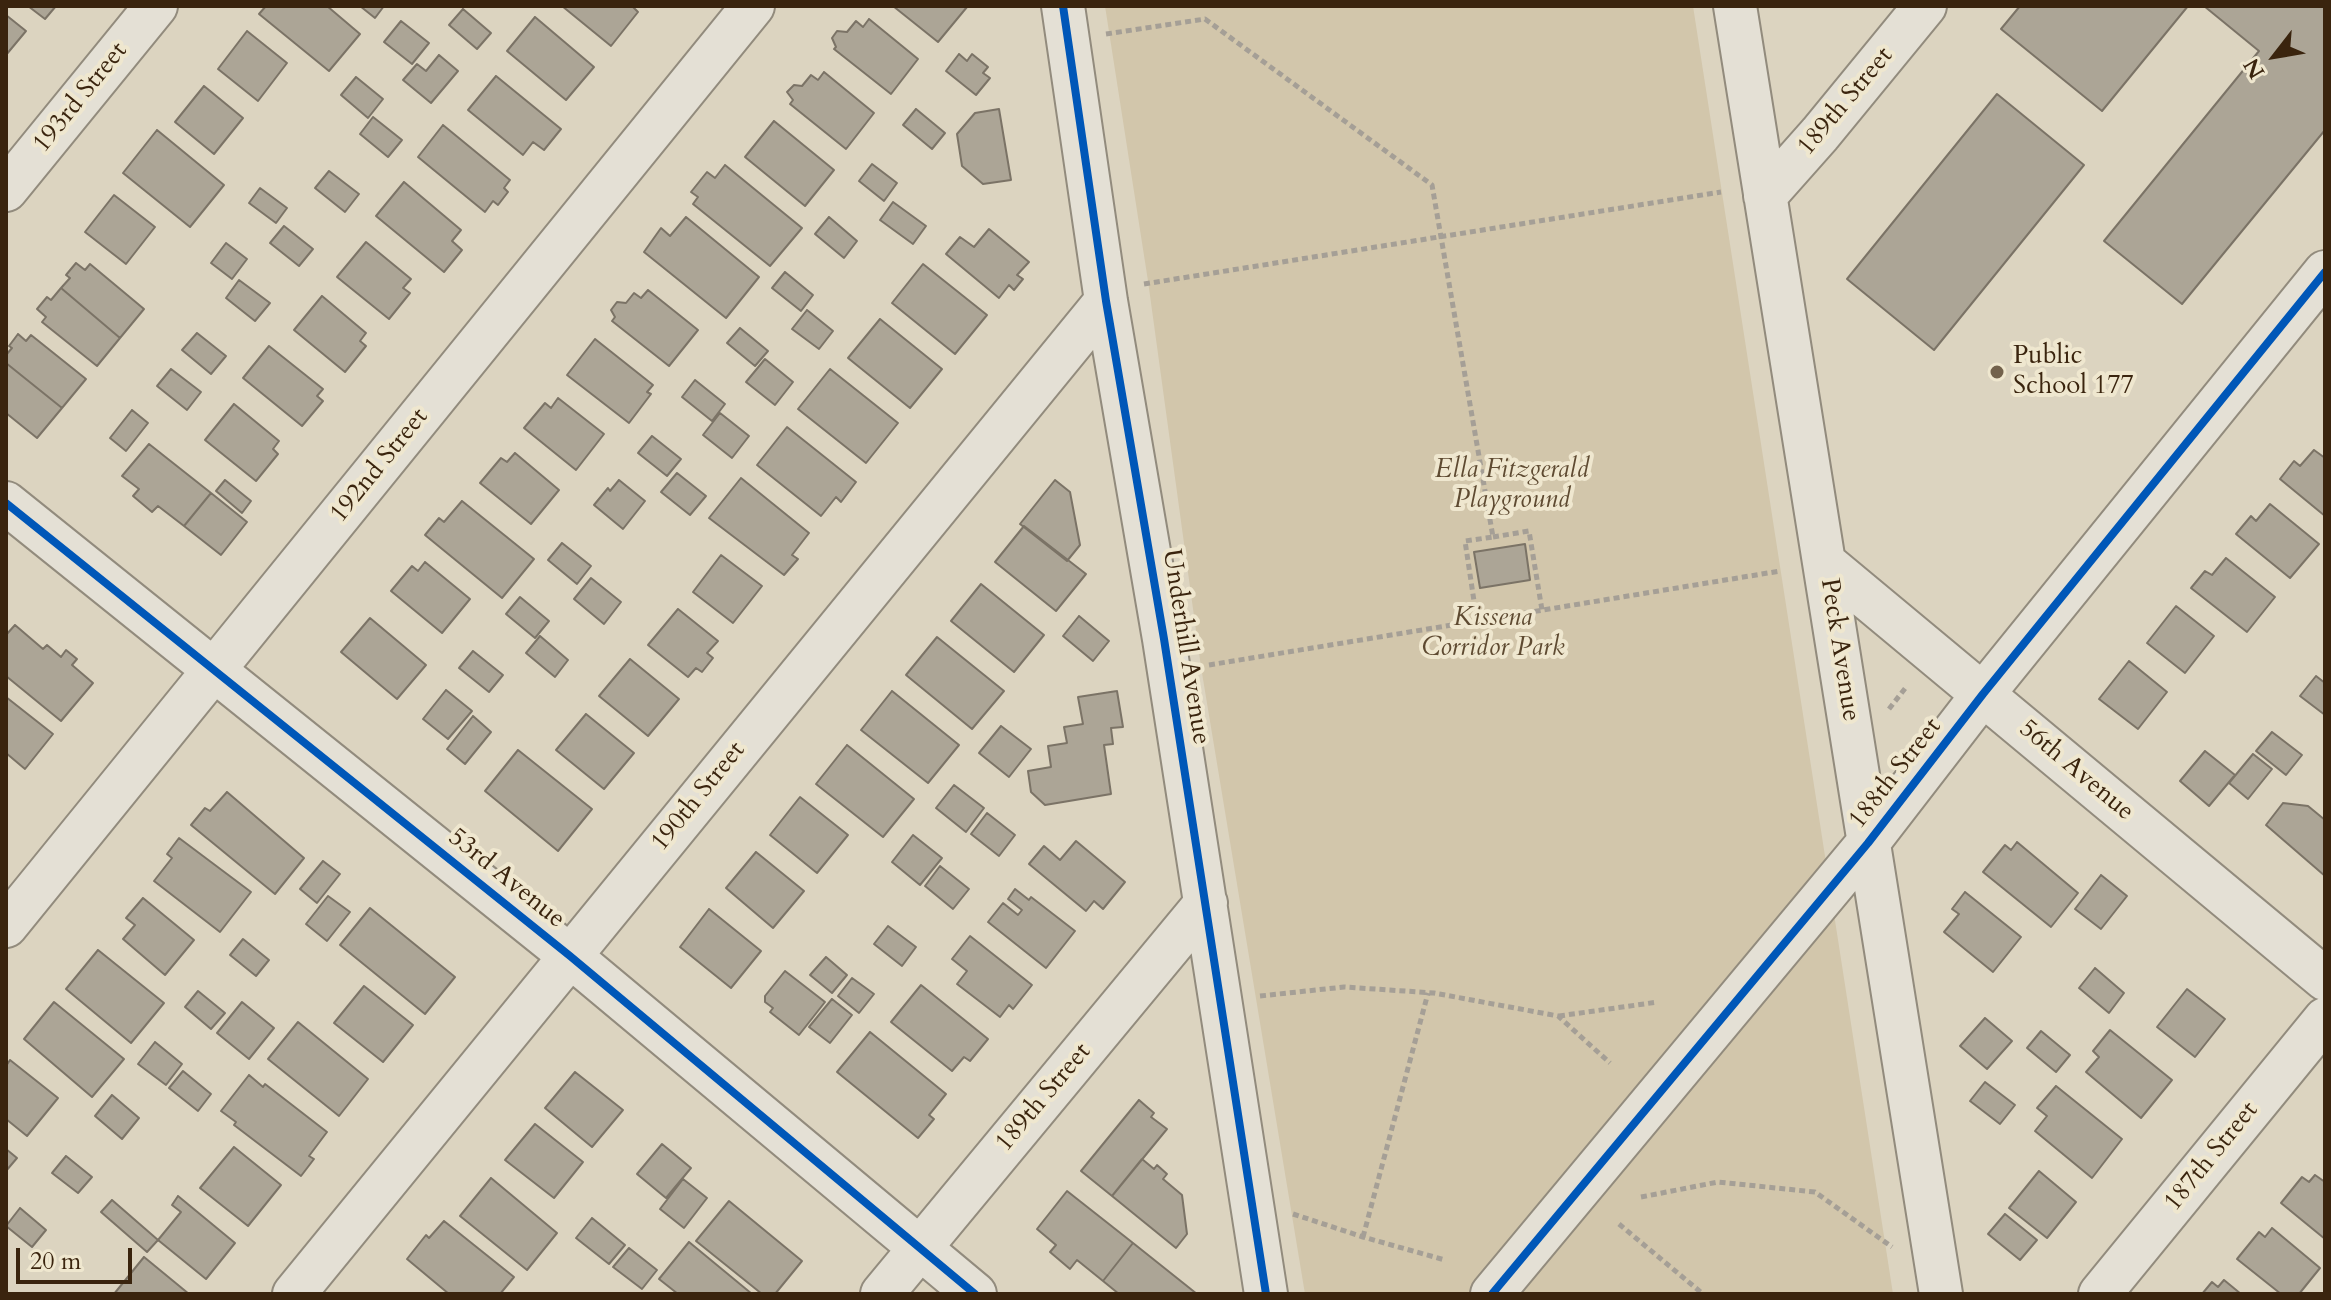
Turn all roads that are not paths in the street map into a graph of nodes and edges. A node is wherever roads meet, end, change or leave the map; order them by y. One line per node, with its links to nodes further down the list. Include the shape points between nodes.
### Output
1 (156, 6): 6 (street, 193rd Street)
2 (753, 6): 12 (street, 192nd Street)
3 (1063, 6): 9 (street, Underhill Avenue)
4 (1735, 6): 7 (street, Peck Avenue)
5 (1925, 6): 7 (street, 189th Street)
6 (6, 190)
7 (1765, 196): 11 (street, Peck Avenue)
8 (2325, 272): 13 (street, 188th Street)
9 (1124, 293): 15 (street, Underhill Avenue); 17 (street, 190th Street)
10 (6, 503): 12 (street, 53rd Avenue)
11 (1826, 564): 13 (street, 56th Avenue); 14 (street, Peck Avenue)
12 (213, 672): 16 (street, 192nd Street); 17 (street, 53rd Avenue)
13 (1983, 694): 14 (street, 188th Street); 18 (street, 56th Avenue)
14 (1868, 843): 25 (street, 188th Street); 26 (street, Peck Avenue)
15 (1206, 903): 20 (street, 189th Street); 24 (street, Underhill Avenue)
16 (6, 926)
17 (570, 956): 20 (street, 53rd Avenue); 21 (street, 190th Street)
18 (2325, 979)
19 (2325, 1019): 27 (street, 187th Street)
20 (920, 1248): 22 (street, 189th Street); 23 (street, 53rd Avenue)
21 (294, 1294)
22 (882, 1294)
23 (975, 1294)
24 (1266, 1294)
25 (1492, 1294)
26 (1941, 1294)
27 (2100, 1294)

